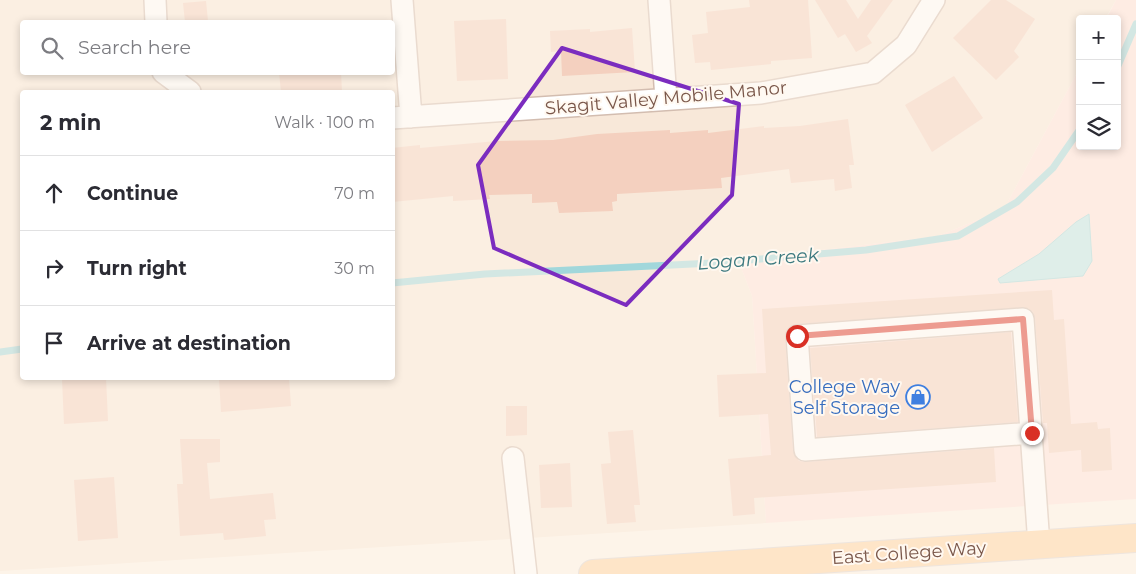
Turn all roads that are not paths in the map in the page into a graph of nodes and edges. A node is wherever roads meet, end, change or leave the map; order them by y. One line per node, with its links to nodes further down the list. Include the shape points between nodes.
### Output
1 (155, 0): 5 (street)
2 (402, 0): 9 (street)
3 (659, 0): 8 (street)
4 (934, 0): 8 (street, Skagit Valley Mobile Manor, via 906,45 873,74 761,93)
5 (156, 20)
6 (167, 75): 7 (street)
7 (187, 90)
8 (666, 99): 9 (street, Skagit Valley Mobile Manor)
9 (402, 118)
10 (1032, 433): 10 (street, via 1023,319 797,336 805,450); 13 (street)
11 (513, 458): 15 (street)
12 (1136, 538): 13 (main road, East College Way)
13 (1039, 545): 14 (main road, East College Way)
14 (742, 569): 16 (main road, East College Way)
15 (526, 574)
16 (593, 574)

